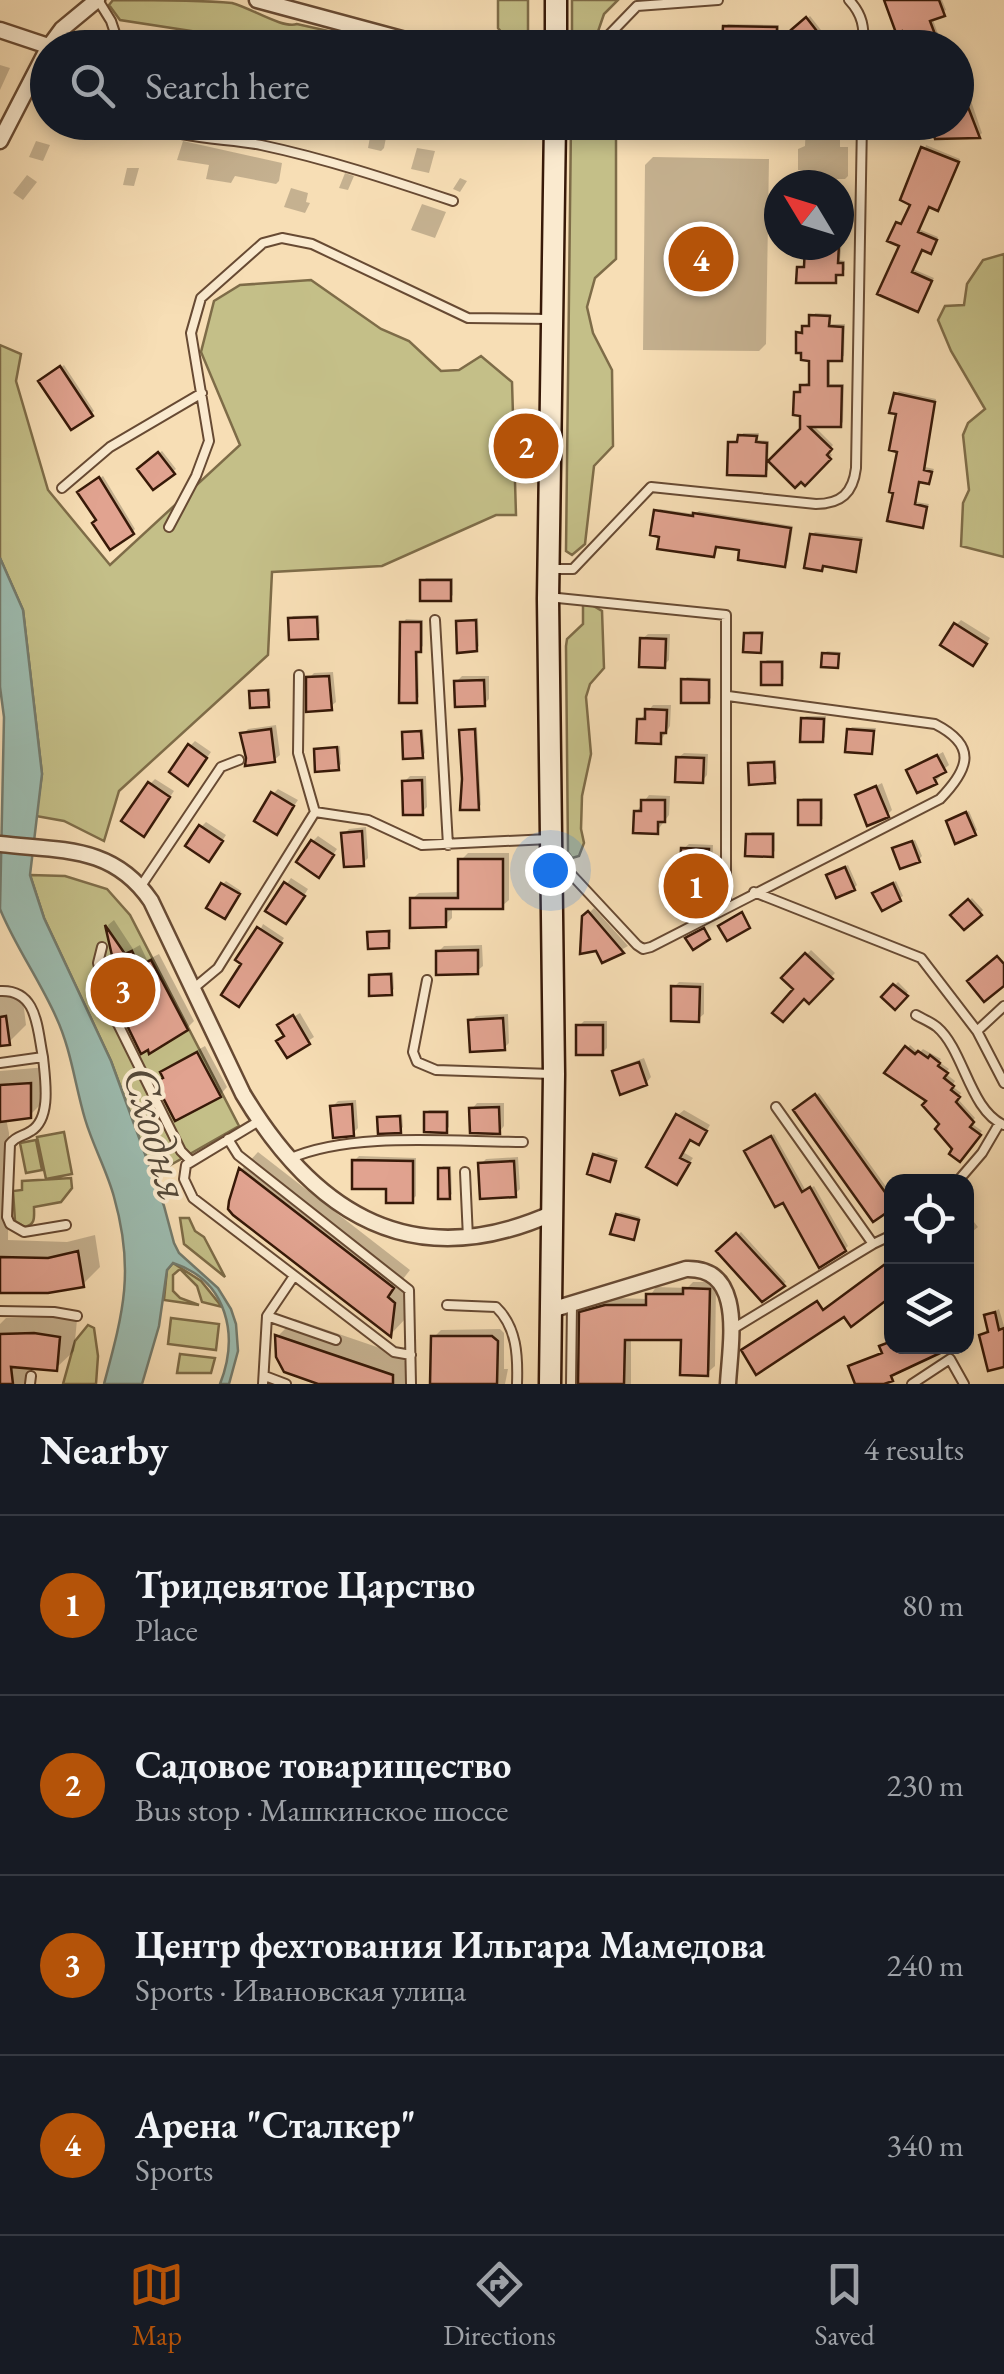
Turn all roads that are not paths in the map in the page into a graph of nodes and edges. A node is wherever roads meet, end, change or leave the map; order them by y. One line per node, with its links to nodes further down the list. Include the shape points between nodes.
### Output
1 (97, 0): 7 (street); 8 (lane)
2 (258, 0): 9 (street)
3 (556, 0): 10 (main road)
4 (718, 0): 11 (lane, via 637,6)
5 (849, 0): 12 (lane)
6 (0, 30): 13 (street)
7 (61, 30)
8 (114, 30)
9 (369, 30)
10 (556, 30)
11 (613, 30)
12 (864, 30)
13 (30, 41)
14 (30, 82): 18 (street)
15 (231, 140): 19 (lane, via 328,160)
16 (555, 140): 20 (main road)
17 (862, 140): 24 (lane, via 856,468 847,493 816,504 650,486 573,569)
18 (0, 141)
19 (453, 201)
20 (552, 319): 21 (lane, via 468,318 312,244 282,238 263,243 201,298 192,334); 24 (main road)
21 (202, 393): 22 (lane, via 110,447); 23 (lane, via 209,441)
22 (62, 488)
23 (169, 528)
24 (548, 569): 25 (main road)
25 (548, 598): 28 (lane, via 726,616); 31 (main road)
26 (435, 620): 33 (lane)
27 (299, 674): 30 (lane, via 298,754)
28 (728, 696): 36 (lane, via 935,724 960,740 966,756 940,799); 37 (lane)
29 (239, 760): 35 (lane, via 221,767)
30 (315, 812): 33 (lane, via 368,820 422,845); 40 (lane, via 218,968)
31 (551, 839): 33 (lane); 34 (main road)
32 (0, 844): 35 (street, via 105,859)
33 (448, 844)
34 (552, 872): 37 (lane, via 569,872 643,949); 47 (main road)
35 (140, 886): 40 (street)
36 (754, 892): 37 (lane); 44 (lane, via 920,958)
37 (726, 906)
38 (102, 948): 55 (lane, via 98,964 113,1014)
39 (427, 980): 47 (lane, via 413,1052 417,1062 436,1070)
40 (193, 988): 50 (street)
41 (0, 991): 45 (lane, via 28,1000)
42 (1004, 1006): 44 (lane)
43 (916, 1015): 51 (lane, via 940,1029)
44 (977, 1031): 48 (lane)
45 (43, 1058): 46 (lane); 59 (lane, via 41,1122 10,1144 6,1217 24,1232)
46 (0, 1063)
47 (554, 1074): 58 (main road)
48 (1004, 1083)
49 (776, 1108): 62 (lane)
50 (258, 1121): 52 (lane); 54 (street)
51 (1001, 1125): 57 (lane)
52 (228, 1139): 55 (lane); 71 (lane, via 238,1154 409,1290)
53 (523, 1142): 54 (lane, via 357,1142)
54 (288, 1159): 60 (street, via 386,1228 422,1238)
55 (190, 1160): 63 (lane, via 184,1180 193,1198)
56 (465, 1172): 60 (lane)
57 (963, 1174)
58 (552, 1213): 60 (street); 65 (main road)
59 (66, 1225)
60 (468, 1238)
61 (884, 1239): 62 (lane)
62 (873, 1244): 69 (lane)
63 (294, 1276): 68 (lane); 71 (lane, via 394,1352)
64 (447, 1305): 75 (lane, via 496,1307 507,1317 518,1353)
65 (562, 1307): 69 (street, via 698,1268 726,1288); 76 (main road); 77 (lane)
66 (0, 1312): 67 (lane)
67 (76, 1316)
68 (267, 1316): 70 (lane); 72 (lane)
69 (731, 1330): 78 (street)
70 (336, 1340)
71 (411, 1355): 74 (lane)
72 (264, 1380): 73 (lane)
73 (286, 1384)
74 (411, 1384)
75 (517, 1384)
76 (550, 1384)
77 (571, 1384)
78 (728, 1384)
79 (912, 1384): 80 (lane, via 950,1360)
80 (964, 1384)

